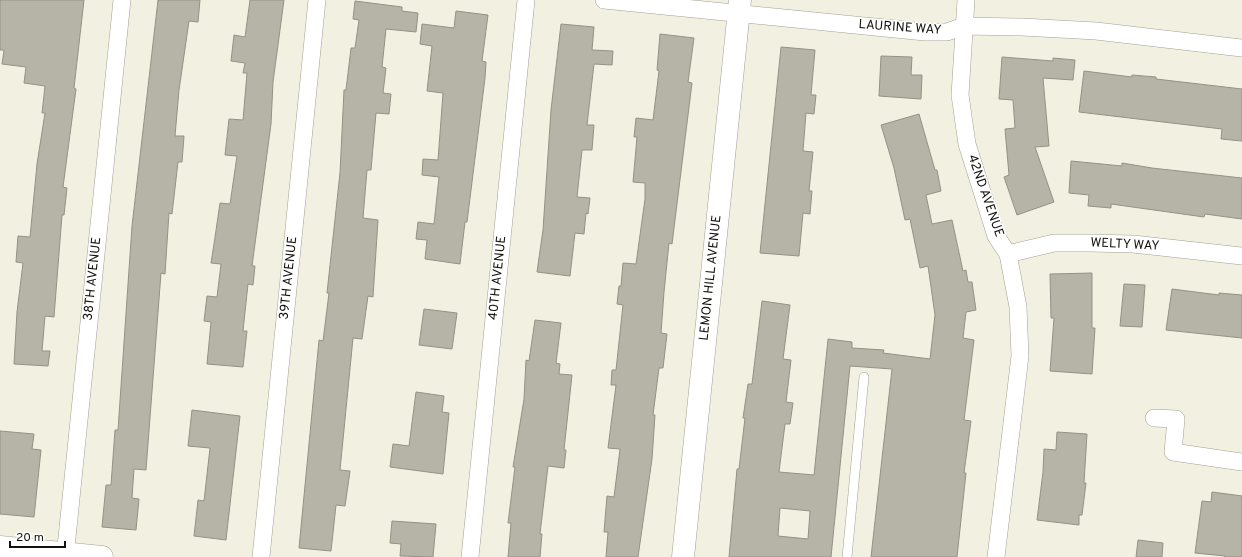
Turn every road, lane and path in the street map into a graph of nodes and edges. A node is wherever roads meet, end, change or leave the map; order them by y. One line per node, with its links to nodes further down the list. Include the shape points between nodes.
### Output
1 (122, 0): 15 (street, 38TH AVENUE)
2 (317, 0): 17 (street, 39TH AVENUE)
3 (526, 0): 18 (street, 40TH AVENUE)
4 (604, 0): 6 (street, LAURINE WAY)
5 (966, 0): 7 (street, 42ND AVENUE)
6 (739, 7): 7 (street, LAURINE WAY, via 925,32 947,32); 19 (street, LEMON HILL AVENUE)
7 (964, 26): 8 (street, LAURINE WAY, via 1096,31); 9 (street, 42ND AVENUE, via 960,95 967,144 996,236)
8 (1242, 48)
9 (1008, 254): 10 (street, WELTY WAY, via 1054,243 1097,243 1133,244); 21 (street, 42ND AVENUE, via 1018,307 1020,356)
10 (1242, 256)
11 (864, 377): 20 (lane)
12 (1154, 418): 13 (street, via 1176,419 1173,452)
13 (1242, 462)
14 (0, 547): 15 (street)
15 (65, 555): 16 (street)
16 (102, 557)
17 (262, 557)
18 (470, 557)
19 (684, 557)
20 (847, 557)
21 (996, 557)

